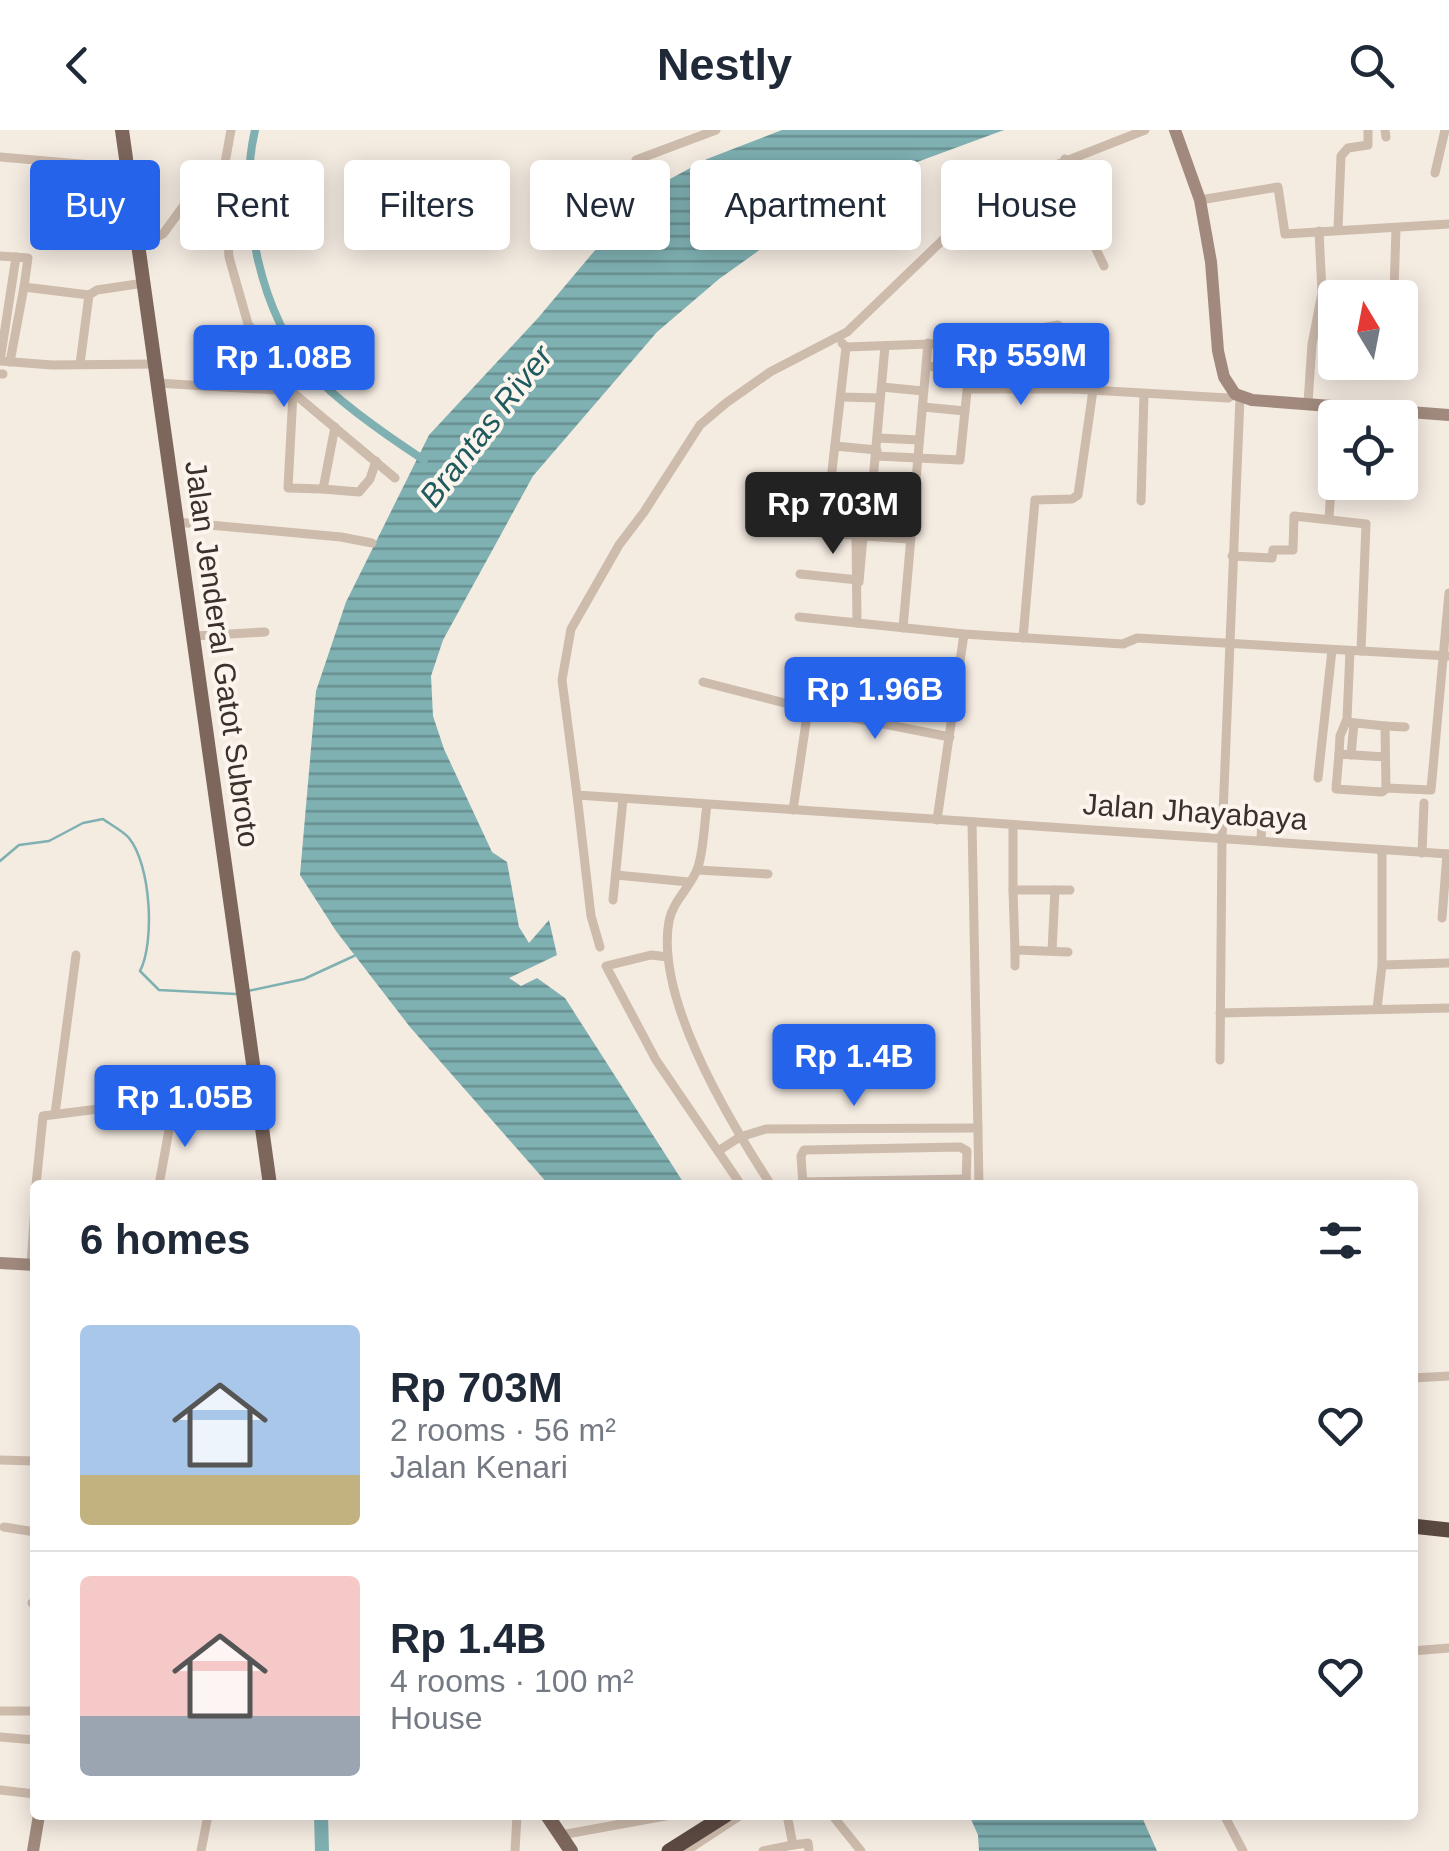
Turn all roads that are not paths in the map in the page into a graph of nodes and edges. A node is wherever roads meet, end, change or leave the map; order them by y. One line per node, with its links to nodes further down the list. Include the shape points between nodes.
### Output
1 (122, 130): 11 (main road, Jalan Jenderal Gatot Subroto)
2 (231, 130): 12 (street)
3 (716, 130): 13 (street)
4 (1145, 130): 9 (street)
5 (1175, 130): 15 (main road)
6 (1368, 130): 19 (street, via 1368,145 1341,156)
7 (1446, 130): 14 (street)
8 (0, 157): 10 (street)
9 (1065, 159): 26 (street, via 1076,207); 31 (street, via 975,209)
10 (35, 160)
11 (126, 160)
12 (225, 160)
13 (636, 160)
14 (1435, 172)
15 (1200, 200): 20 (street, via 1278,186 1284,234); 48 (main road, via 1218,351 1224,377)
16 (180, 211): 21 (street)
17 (1449, 224): 18 (street)
18 (1396, 228): 19 (street); 27 (street)
19 (1338, 230): 20 (street)
20 (1319, 231): 50 (street, via 1322,293)
21 (160, 236)
22 (140, 250): 28 (main road, Jalan Jenderal Gatot Subroto)
23 (228, 250): 42 (street, via 248,324 274,360)
24 (0, 256): 25 (street)
25 (16, 257): 29 (street, via 28,258); 35 (street)
26 (1104, 266)
27 (1394, 280)
28 (144, 283): 30 (street); 37 (main road, Jalan Jenderal Gatot Subroto)
29 (24, 288): 30 (street); 35 (street)
30 (89, 295): 36 (street)
31 (837, 337): 34 (street); 99 (street, via 770,372 700,426 618,545 571,629 562,680)
32 (928, 343): 33 (street); 38 (street); 41 (street, via 1058,325 1066,334)
33 (885, 346): 34 (street); 46 (street)
34 (846, 348): 49 (street)
35 (5, 362): 36 (street)
36 (80, 364): 37 (street)
37 (154, 364): 39 (main road, Jalan Jenderal Gatot Subroto)
38 (926, 366): 40 (street, via 966,369); 44 (street)
39 (157, 383): 42 (street); 67 (main road, Jalan Jenderal Gatot Subroto)
40 (968, 389): 41 (street); 53 (street)
41 (1074, 389): 43 (street)
42 (282, 390): 45 (street)
43 (1092, 390): 47 (street); 83 (street, via 1078,495 1035,500)
44 (923, 391): 46 (street); 51 (street)
45 (294, 392): 56 (street); 63 (street, via 288,486)
46 (881, 393): 49 (street); 59 (street)
47 (1144, 394): 48 (street); 65 (street)
48 (1238, 395): 50 (main road); 73 (street)
49 (841, 397): 58 (street)
50 (1308, 403): 52 (main road)
51 (923, 407): 53 (street); 57 (street)
52 (1318, 408)
53 (965, 411): 60 (street, via 960,460)
54 (1418, 415): 55 (main road)
55 (1449, 415)
56 (336, 427): 61 (street); 63 (street)
57 (919, 440): 59 (street); 60 (street)
58 (836, 446): 59 (street); 69 (street)
59 (877, 448): 60 (street); 70 (street)
60 (917, 458): 71 (street)
61 (376, 461): 62 (street); 63 (street, via 360,492)
62 (395, 478)
63 (324, 489)
64 (1330, 500): 66 (street)
65 (1141, 501)
66 (1329, 519): 73 (street, via 1294,516 1293,550 1272,550 1272,558); 86 (street, via 1362,521 1368,528)
67 (176, 522): 72 (street); 82 (main road, Jalan Jenderal Gatot Subroto)
68 (808, 532): 69 (street)
69 (825, 533): 70 (street)
70 (862, 536): 71 (street); 75 (street)
71 (909, 538): 79 (street)
72 (372, 543)
73 (1232, 556): 84 (street)
74 (800, 574): 75 (street)
75 (858, 581): 78 (street)
76 (1449, 593): 87 (street)
77 (800, 616): 78 (street)
78 (857, 621): 79 (street)
79 (903, 628): 81 (street)
80 (265, 632): 82 (street)
81 (964, 634): 83 (street); 93 (street)
82 (194, 636): 135 (main road, Jalan Jenderal Gatot Subroto)
83 (1023, 638): 84 (street)
84 (1230, 643): 85 (street); 108 (street)
85 (1332, 650): 86 (street); 97 (street)
86 (1356, 651): 87 (street); 90 (street)
87 (1445, 656): 98 (street, via 1431,790)
88 (702, 682): 89 (street)
89 (808, 709): 93 (street); 103 (street)
90 (1350, 723): 91 (street); 94 (street, via 1340,736); 95 (street)
91 (1384, 726): 92 (street); 96 (street)
92 (1405, 728)
93 (950, 737): 105 (street)
94 (1340, 754): 95 (street); 98 (street, via 1336,789)
95 (1351, 755): 96 (street)
96 (1385, 758): 98 (street)
97 (1318, 778)
98 (1386, 788)
99 (577, 795): 100 (street, Jalan Jhayabaya); 122 (street)
100 (623, 799): 102 (street, Jalan Jhayabaya); 115 (street)
101 (1424, 804): 111 (street)
102 (708, 806): 103 (street, Jalan Jhayabaya); 113 (street)
103 (793, 810): 105 (street, Jalan Jhayabaya)
104 (1262, 816): 109 (street)
105 (937, 820): 106 (street, Jalan Jhayabaya)
106 (972, 822): 107 (street, Jalan Jhayabaya); 138 (street)
107 (1012, 825): 108 (street, Jalan Jhayabaya); 117 (street)
108 (1222, 839): 109 (street, Jalan Jhayabaya); 133 (street)
109 (1260, 841): 110 (street, Jalan Jhayabaya)
110 (1382, 850): 111 (street, Jalan Jhayabaya); 129 (street)
111 (1422, 852): 112 (street, Jalan Jhayabaya)
112 (1448, 854): 121 (street)
113 (698, 870): 114 (street); 116 (street)
114 (768, 874)
115 (616, 875): 116 (street); 120 (street)
116 (689, 882): 127 (street, via 670,915)
117 (1014, 890): 118 (street); 123 (street)
118 (1055, 890): 119 (street); 124 (street)
119 (1070, 890)
120 (613, 900)
121 (1442, 918)
122 (600, 947)
123 (1015, 950): 124 (street); 130 (street)
124 (1052, 951): 125 (street)
125 (1068, 952)
126 (76, 955): 137 (street)
127 (668, 958): 139 (street, via 680,1010); 140 (street, via 651,955 606,966 656,1060)
128 (1449, 964): 129 (street)
129 (1382, 965): 132 (street)
130 (1015, 966)
131 (1449, 1008): 132 (street)
132 (1377, 1009): 133 (street)
133 (1220, 1013): 134 (street)
134 (1220, 1060)
135 (259, 1106): 136 (street); 143 (main road, Jalan Jenderal Gatot Subroto)
136 (173, 1108): 137 (street); 142 (street)
137 (56, 1114): 141 (street, via 42,1118)
138 (978, 1128): 139 (street, via 766,1129); 148 (street)
139 (740, 1137): 140 (street); 145 (street)
140 (718, 1151): 144 (street)
141 (36, 1180)
142 (160, 1180)
143 (269, 1180)
144 (738, 1180)
145 (768, 1180)
146 (802, 1180): 147 (street, via 801,1152 963,1148)
147 (966, 1180)
148 (979, 1180)
149 (0, 1263): 150 (main road)
150 (30, 1265)
151 (1449, 1376): 152 (street)
152 (1418, 1378)
153 (0, 1460): 154 (street)
154 (30, 1461)
155 (1418, 1527): 157 (highway)
156 (4, 1528): 158 (street)
157 (1449, 1530)
158 (30, 1531)
159 (1449, 1648): 160 (street)
160 (1418, 1651)
161 (0, 1711): 162 (street)
162 (30, 1711)
163 (0, 1737): 164 (street)
164 (30, 1740)
165 (0, 1790): 166 (street)
166 (30, 1793)
167 (38, 1820): 179 (main road)
168 (207, 1820): 180 (street)
169 (518, 1820): 181 (street)
170 (550, 1820): 177 (main road)
171 (645, 1820): 177 (street)
172 (718, 1820): 183 (highway)
173 (733, 1820): 184 (street)
174 (788, 1820): 178 (street)
175 (836, 1820): 187 (street)
176 (1227, 1820): 188 (street)
177 (560, 1836): 182 (main road)
178 (792, 1845): 185 (street); 186 (street, via 808,1843)
179 (33, 1851)
180 (202, 1851)
181 (515, 1851)
182 (571, 1851)
183 (669, 1851)
184 (686, 1851)
185 (763, 1851)
186 (810, 1851)
187 (862, 1851)
188 (1243, 1851)

